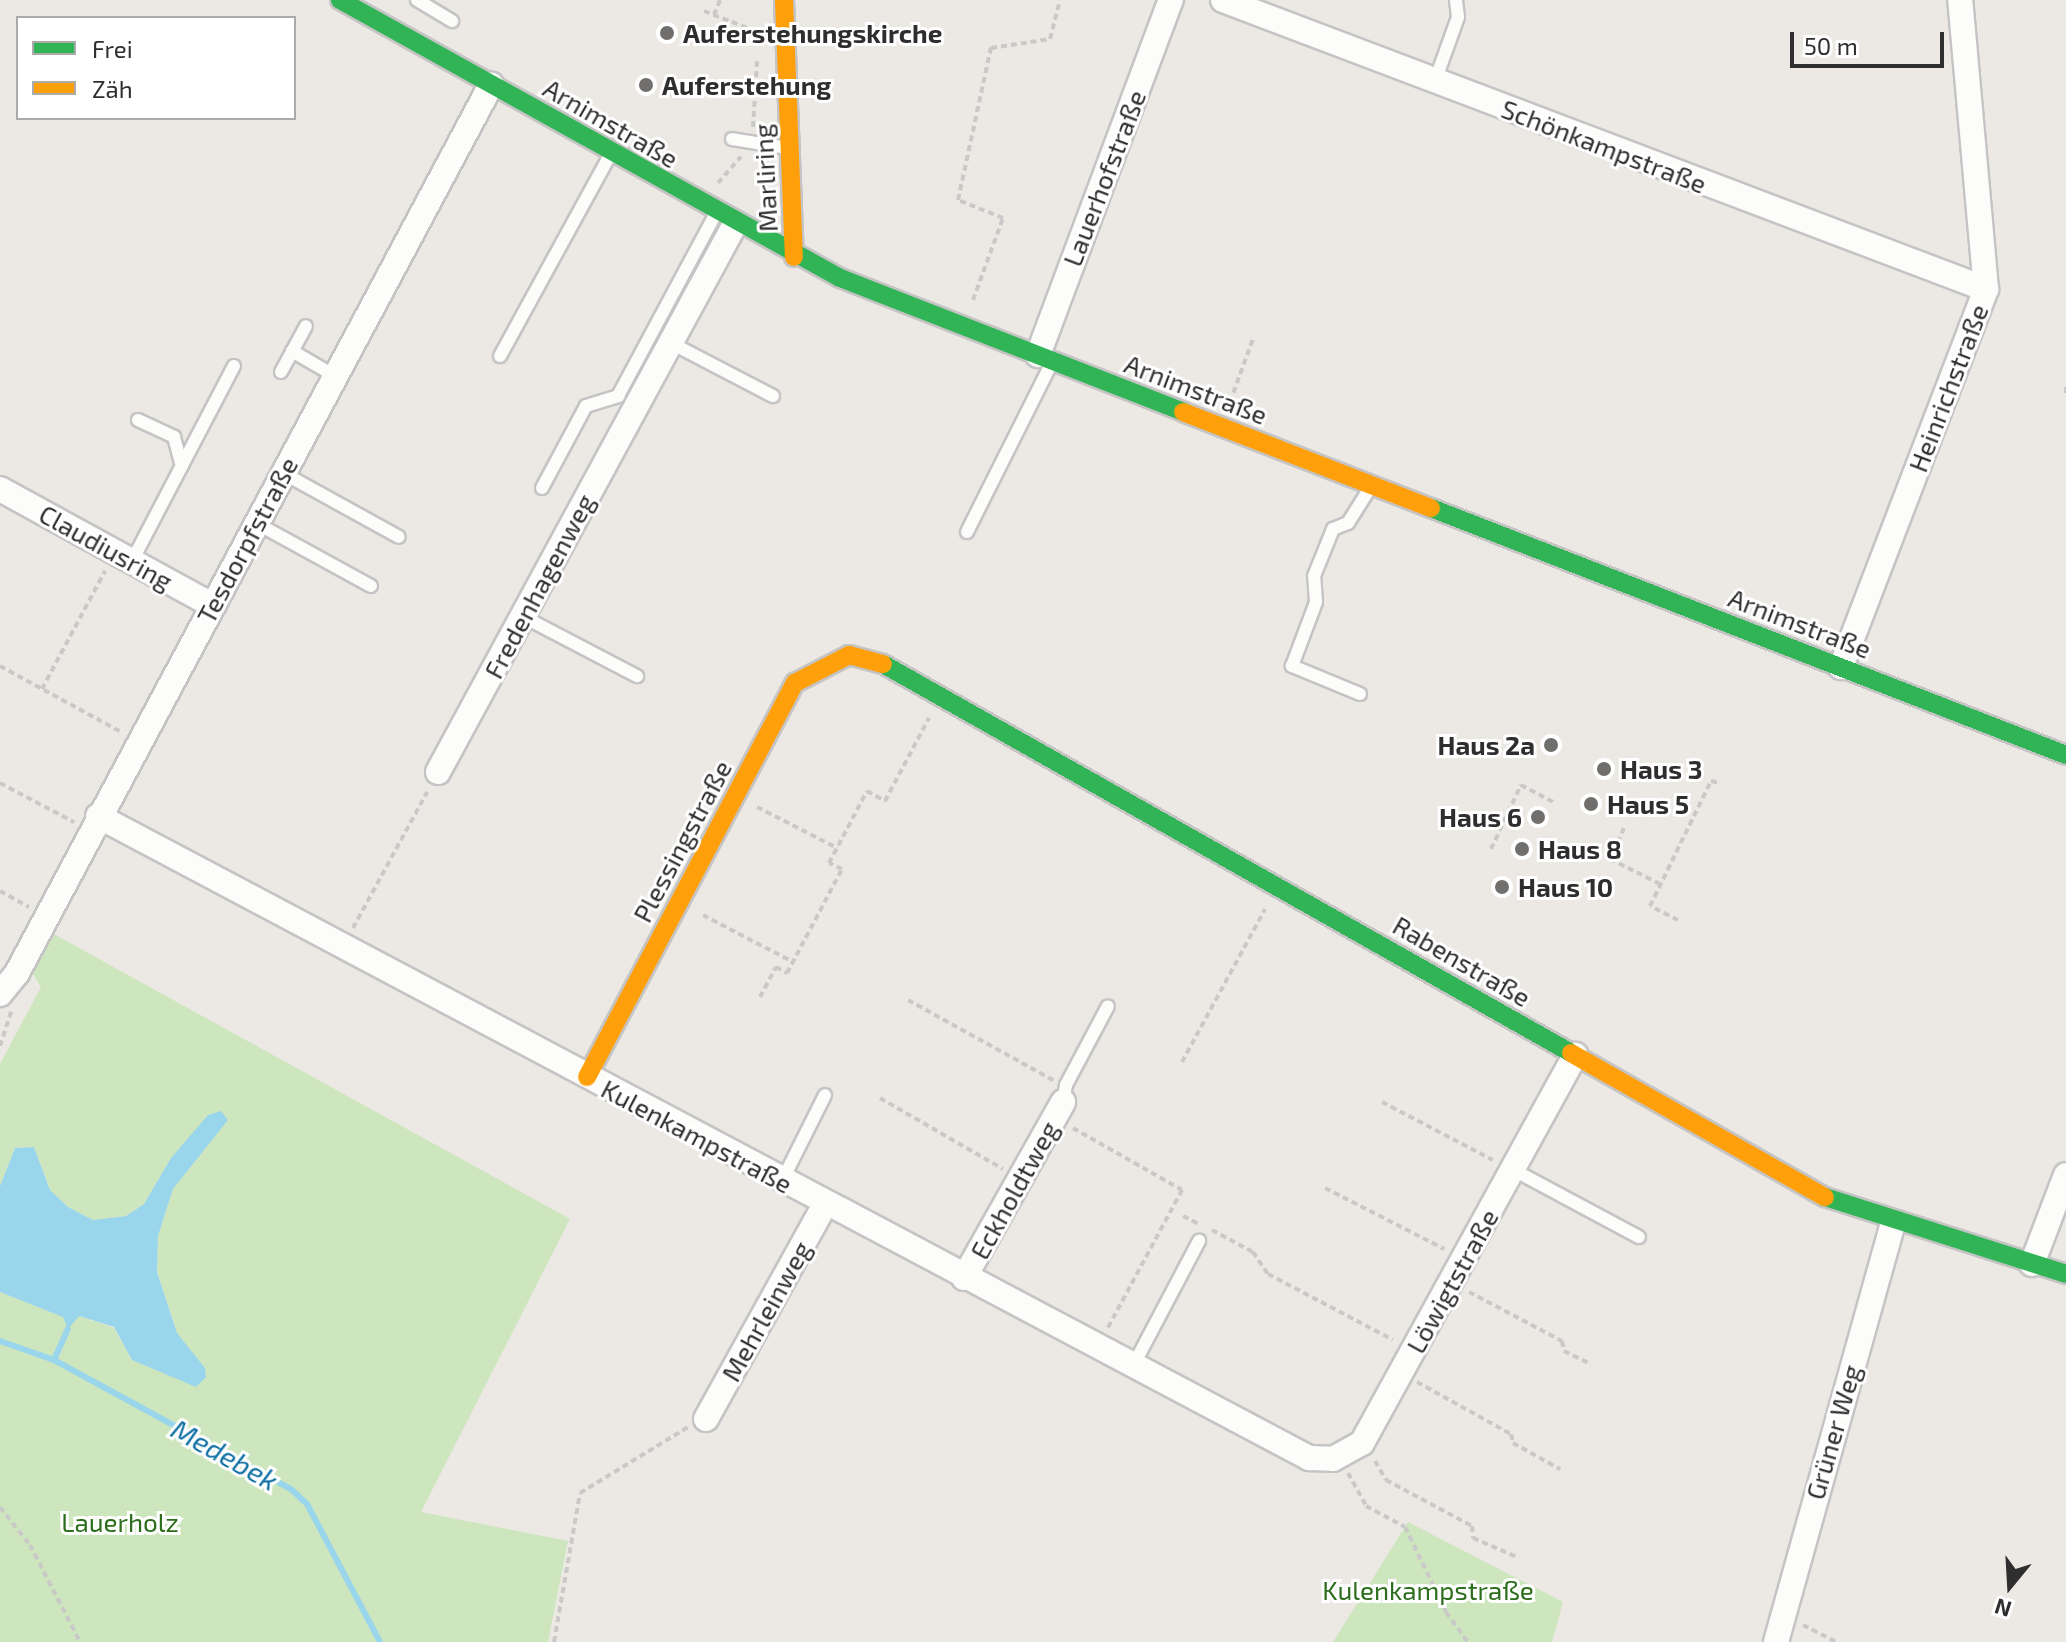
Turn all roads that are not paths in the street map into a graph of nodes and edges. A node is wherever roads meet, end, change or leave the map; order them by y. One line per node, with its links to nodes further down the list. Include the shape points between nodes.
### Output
1 (340, 0): 10 (street, Arnimstraße)
2 (417, 0): 8 (lane)
3 (784, 0): 12 (street, Marliring)
4 (1171, 0): 21 (street, Lauerhofstraße)
5 (1223, 0): 9 (street, Schönkampstraße)
6 (1456, 0): 9 (lane, via 1458,17)
7 (1960, 0): 16 (street, Heinrichstraße)
8 (452, 21)
9 (1435, 81): 16 (street, Schönkampstraße)
10 (491, 85): 13 (street, Arnimstraße); 24 (street, Tesdorpfstraße)
11 (732, 139): 12 (lane)
12 (788, 149): 15 (street, Marliring)
13 (611, 153): 14 (street, Arnimstraße); 20 (lane)
14 (726, 218): 15 (street, Arnimstraße); 18 (street, Fredenhagenweg); 30 (lane, via 618,396 586,406)
15 (794, 257): 21 (street, Arnimstraße)
16 (1986, 289): 40 (street, Heinrichstraße)
17 (306, 326): 19 (lane)
18 (671, 343): 25 (lane); 38 (street, Fredenhagenweg)
19 (292, 351): 23 (lane); 24 (lane)
20 (500, 356)
21 (1045, 358): 29 (street, Arnimstraße); 33 (lane)
22 (234, 366): 27 (lane)
23 (281, 372)
24 (335, 376): 28 (street, Tesdorpfstraße)
25 (773, 396)
26 (138, 420): 27 (lane, via 174,437)
27 (182, 466): 35 (lane)
28 (283, 473): 32 (street, Tesdorpfstraße); 34 (lane)
29 (1372, 485): 40 (street, Arnimstraße); 42 (lane, via 1348,523 1333,529 1314,576 1316,602 1292,666)
30 (542, 488)
31 (0, 489): 35 (street, Claudiusring)
32 (256, 523): 36 (lane); 37 (street, Tesdorpfstraße, via 243,563)
33 (967, 532)
34 (399, 537)
35 (124, 556): 37 (street, Claudiusring)
36 (371, 586)
37 (212, 605): 45 (street, Tesdorpfstraße)
38 (522, 616): 41 (lane); 44 (street, Fredenhagenweg)
39 (849, 655): 48 (street, Rabenstraße, via 889,666); 49 (street, Plessingstraße, via 795,683)
40 (1841, 667): 43 (street, Arnimstraße)
41 (637, 676)
42 (1360, 694)
43 (2066, 755)
44 (438, 772)
45 (94, 824): 46 (street, Tesdorpfstraße); 49 (street, Kulenkampstraße, via 343,947)
46 (0, 994)
47 (1108, 1006): 51 (lane)
48 (1575, 1055): 52 (street, Löwigtstraße); 56 (street, Rabenstraße, via 1837,1204)
49 (587, 1077): 54 (street, Kulenkampstraße)
50 (825, 1095): 54 (lane)
51 (1061, 1101): 61 (street, Eckholdtweg)
52 (1512, 1169): 57 (lane); 64 (street, Löwigtstraße, via 1362,1443)
53 (2066, 1175): 59 (street)
54 (782, 1181): 55 (street, Kulenkampstraße)
55 (825, 1204): 61 (street, Kulenkampstraße); 63 (street, Mehrleinweg)
56 (1893, 1223): 59 (street, Rabenstraße); 65 (street, Grüner Weg, via 1882,1294)
57 (1639, 1237)
58 (1199, 1241): 62 (lane)
59 (2032, 1264): 60 (street, Rabenstraße)
60 (2066, 1274)
61 (964, 1278): 62 (street, Kulenkampstraße)
62 (1132, 1368): 64 (street, Kulenkampstraße, via 1295,1455)
63 (706, 1419)
64 (1339, 1456)
65 (1776, 1642)

